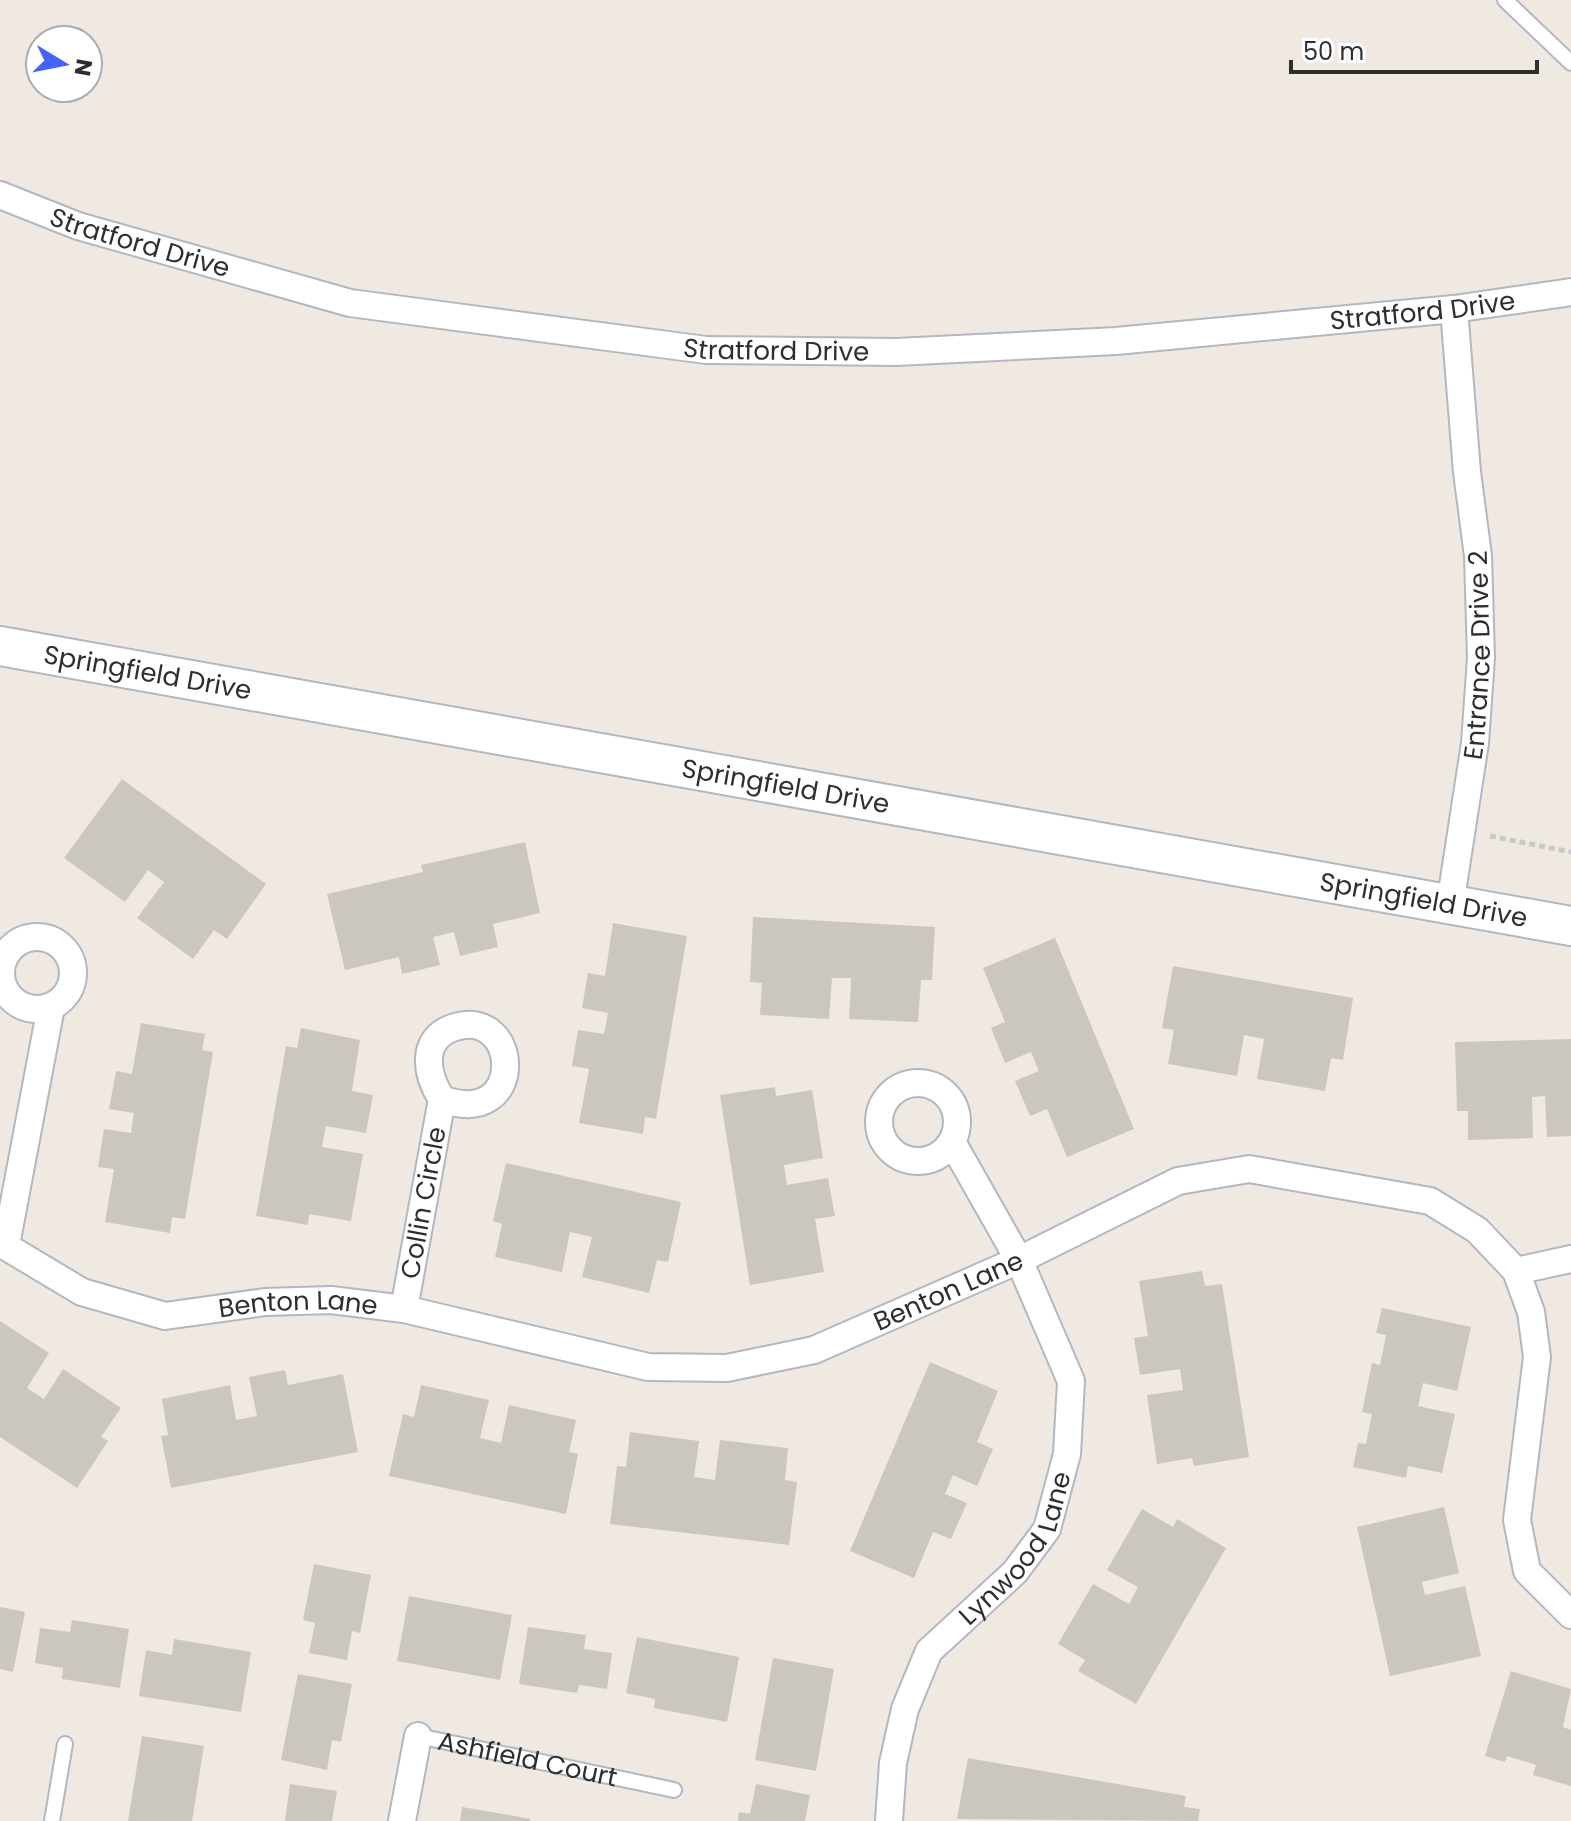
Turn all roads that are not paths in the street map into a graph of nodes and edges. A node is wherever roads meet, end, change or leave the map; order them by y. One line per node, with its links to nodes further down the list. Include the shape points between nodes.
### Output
1 (1505, 0): 2 (lane)
2 (1571, 63)
3 (0, 195): 5 (street, Stratford Drive, via 78,226 350,303 706,350 896,352 1101,342)
4 (1571, 292): 5 (street, Stratford Drive)
5 (1454, 309): 7 (street, Entrance Drive 2, via 1478,556 1481,658 1475,743)
6 (0, 646): 7 (street, Springfield Drive)
7 (1450, 905): 8 (street, Springfield Drive)
8 (1571, 926)
9 (51, 1007): 12 (street)
10 (442, 1099): 16 (street, Collin Circle)
11 (952, 1142): 14 (street, Lynwood Lane)
12 (3, 1244): 16 (street, Benton Lane, via 82,1292 165,1316 265,1302 331,1300)
13 (1571, 1259): 15 (street)
14 (1019, 1260): 15 (street, Benton Lane, via 1178,1181 1249,1169 1430,1201 1477,1230); 16 (street, Benton Lane, via 814,1350 727,1368 648,1367); 23 (street, Lynwood Lane, via 1071,1381 1067,1454 1047,1529 1015,1572 929,1651 902,1723)
15 (1516, 1271): 17 (street, Benton Lane, via 1531,1312 1537,1357 1517,1520 1527,1571)
16 (404, 1309)
17 (1571, 1615)
18 (418, 1736): 20 (lane, Ashfield Court); 22 (street, Ashfield Court)
19 (65, 1744): 21 (lane)
20 (674, 1790)
21 (52, 1821)
22 (402, 1821)
23 (889, 1821)

